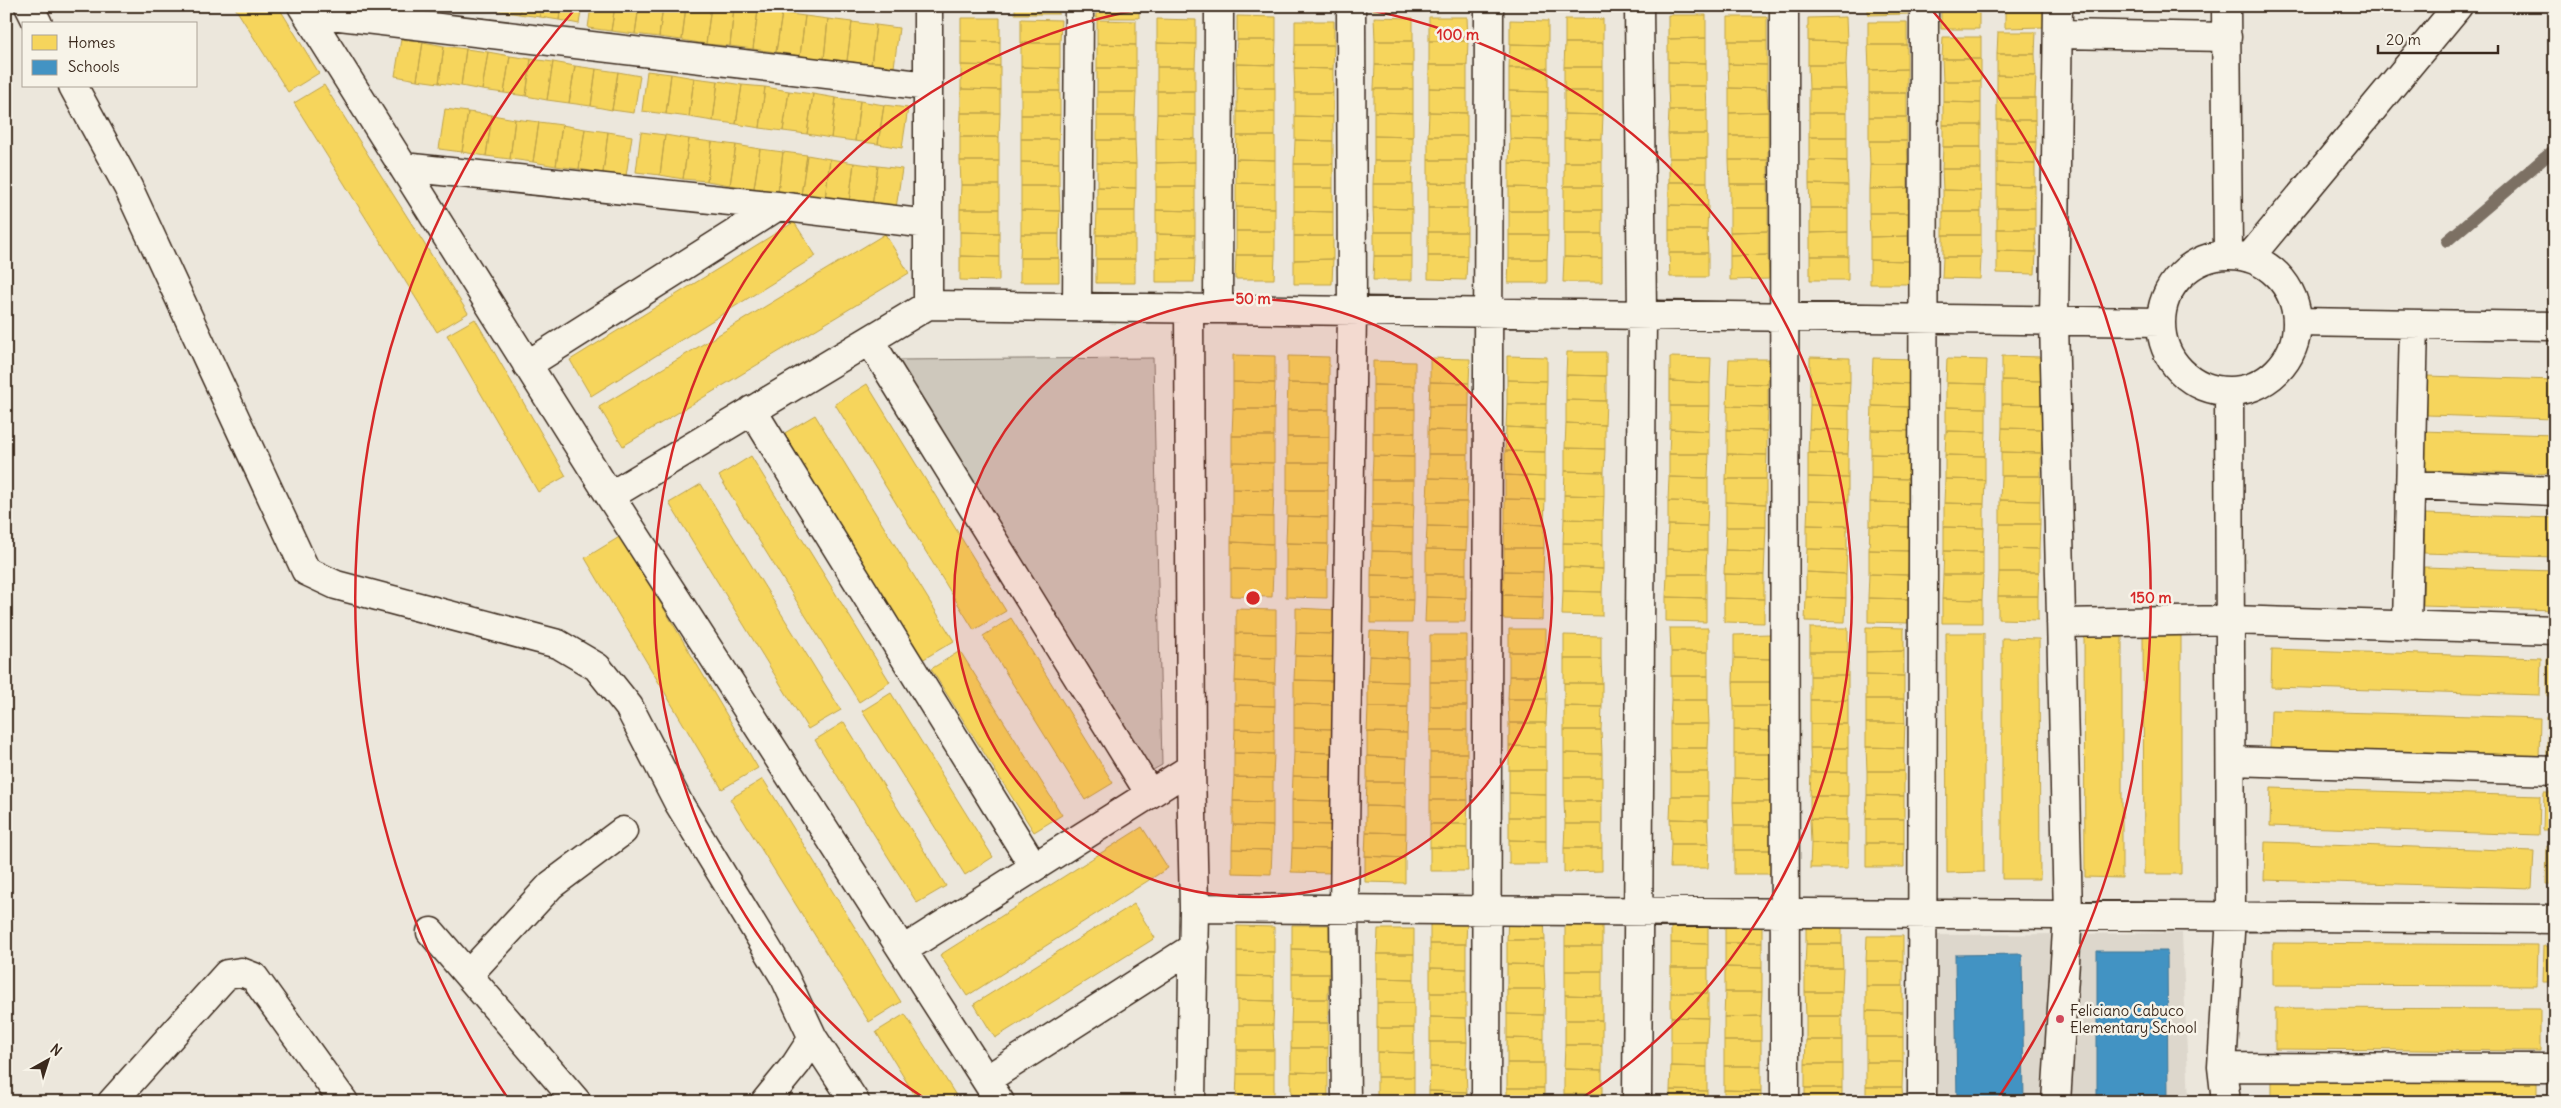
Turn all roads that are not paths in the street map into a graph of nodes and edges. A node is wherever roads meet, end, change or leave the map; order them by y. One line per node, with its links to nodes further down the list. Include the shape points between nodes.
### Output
1 (29, 6): 14 (street)
2 (928, 6): 17 (street)
3 (1079, 6): 24 (street)
4 (1219, 6): 26 (street)
5 (1352, 6): 27 (street)
6 (1489, 6): 28 (street)
7 (1639, 6): 29 (street)
8 (1784, 6): 30 (street)
9 (1924, 6): 31 (street)
10 (2058, 6): 15 (street)
11 (2226, 6): 16 (street)
12 (2458, 6): 22 (street)
13 (304, 9): 17 (street); 19 (street)
14 (37, 22)
15 (2058, 34): 16 (street); 32 (street)
16 (2227, 37): 22 (street)
17 (928, 86): 21 (street)
18 (74, 88): 67 (street, via 128,187 306,571 336,585 558,644 597,667 629,707 678,802 786,978)
19 (403, 167): 20 (street); 38 (street)
20 (778, 206): 21 (street); 38 (street)
21 (928, 224): 23 (street)
22 (2239, 256): 33 (street, via 2207,258 2188,268 2173,283 2164,302); 34 (street, via 2268,267 2284,282 2294,301)
23 (928, 305): 24 (street); 37 (street)
24 (1077, 307): 25 (street)
25 (1189, 308): 26 (street); 49 (street)
26 (1218, 309): 27 (street)
27 (1352, 311): 28 (street); 55 (street)
28 (1488, 313): 29 (street); 56 (street)
29 (1642, 315): 30 (street); 57 (street)
30 (1785, 317): 31 (street); 58 (street)
31 (1924, 319): 32 (street); 59 (street)
32 (2054, 321): 33 (street); 45 (street)
33 (2160, 322): 39 (street, via 2164,344 2174,362 2189,378 2207,387)
34 (2297, 322): 35 (street); 39 (street, via 2294,344 2284,362 2269,378 2250,388)
35 (2414, 324): 36 (street); 41 (street)
36 (2555, 326)
37 (870, 340): 40 (street); 51 (street)
38 (527, 365): 43 (street)
39 (2229, 391): 44 (street)
40 (752, 410): 43 (street); 53 (street)
41 (2412, 485): 42 (street); 46 (street)
42 (2555, 491)
43 (610, 496): 65 (street)
44 (2231, 620): 45 (street); 46 (street); 48 (street)
45 (2061, 623): 60 (street)
46 (2407, 626): 47 (street)
47 (2555, 630)
48 (2231, 761): 50 (street); 61 (street)
49 (1191, 768): 51 (street); 54 (street)
50 (2555, 771)
51 (1150, 794): 53 (street)
52 (623, 832): 66 (street, via 551,885)
53 (1034, 867): 65 (street)
54 (1194, 908): 55 (street); 64 (street)
55 (1344, 909): 56 (street); 77 (street)
56 (1487, 910): 57 (street); 78 (street)
57 (1637, 912): 58 (street); 79 (street)
58 (1786, 913): 59 (street); 80 (street)
59 (1924, 914): 60 (street); 81 (street)
60 (2068, 915): 61 (street); 82 (street)
61 (2231, 916): 62 (street); 68 (street)
62 (2555, 919)
63 (431, 932): 66 (street)
64 (1194, 947): 70 (street); 76 (street)
65 (903, 950): 70 (street)
66 (468, 975): 73 (street)
67 (813, 1038): 74 (street); 75 (street)
68 (2222, 1066): 69 (street); 83 (street)
69 (2555, 1068)
70 (993, 1091)
71 (338, 1100): 72 (street, via 254,977 240,972 227,974)
72 (112, 1102)
73 (577, 1102)
74 (765, 1102)
75 (855, 1102)
76 (1191, 1102)
77 (1346, 1102)
78 (1486, 1102)
79 (1636, 1102)
80 (1785, 1102)
81 (1922, 1102)
82 (2056, 1102)
83 (2226, 1102)

